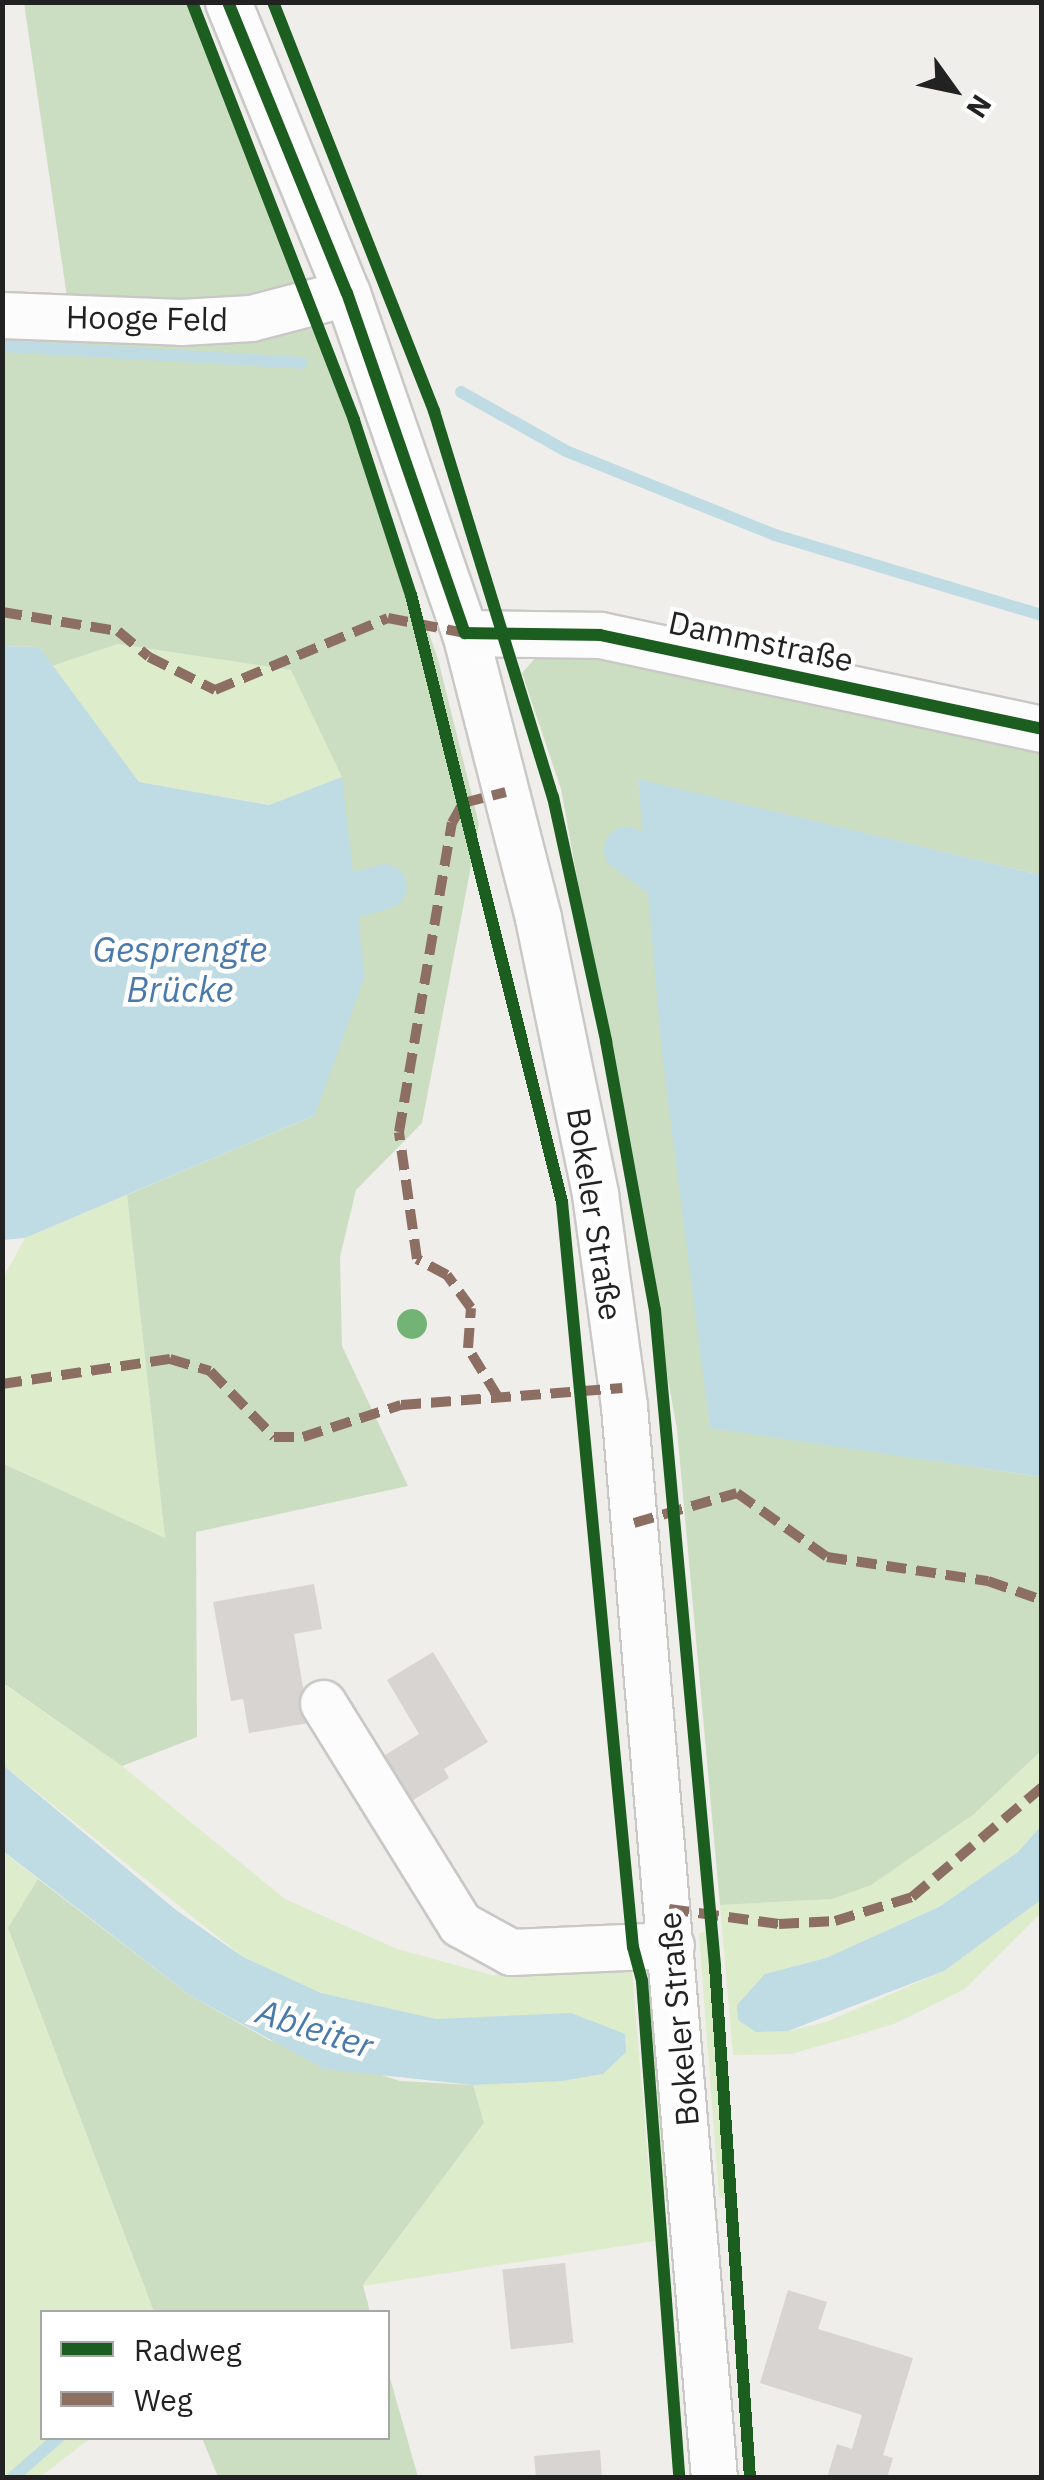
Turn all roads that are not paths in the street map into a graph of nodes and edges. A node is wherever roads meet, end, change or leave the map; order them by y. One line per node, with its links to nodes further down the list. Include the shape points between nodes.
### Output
1 (228, 2): 2 (street, Bokeler Straße)
2 (348, 293): 3 (street, Hooge Feld, via 233,319); 4 (street, Bokeler Straße)
3 (2, 315)
4 (465, 632): 5 (street, Dammstraße, via 600,635); 7 (street, Bokeler Straße, via 538,918 596,1194 624,1406)
5 (1042, 729)
6 (323, 1704): 7 (street, via 460,1924 511,1952)
7 (672, 1945): 8 (street, Bokeler Straße)
8 (714, 2478)

